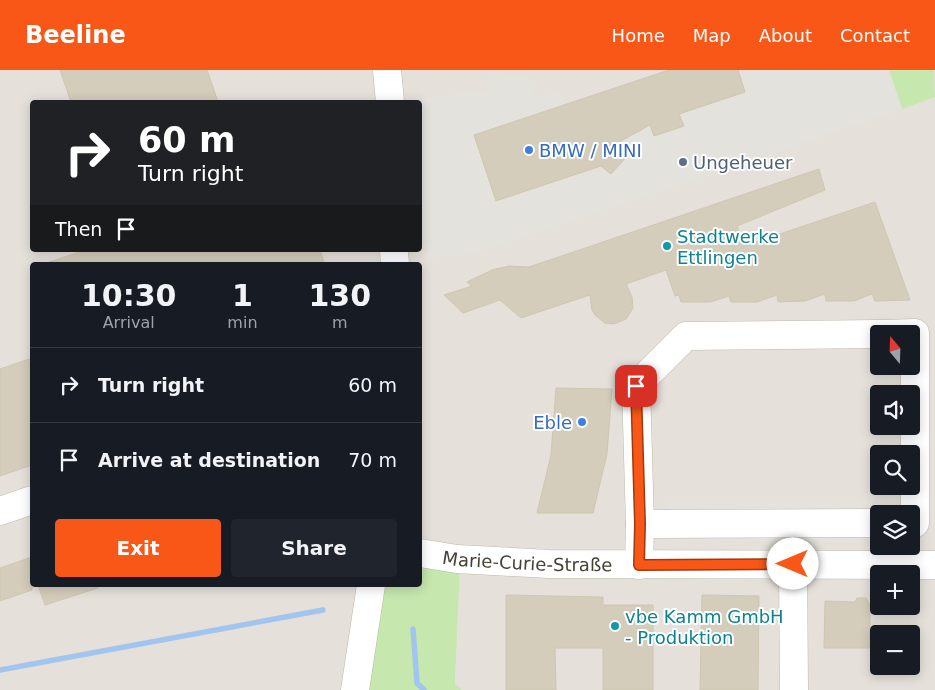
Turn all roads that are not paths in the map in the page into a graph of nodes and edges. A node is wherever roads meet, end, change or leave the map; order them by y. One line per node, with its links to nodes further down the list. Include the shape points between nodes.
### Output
1 (387, 70): 2 (street)
2 (390, 100)
3 (870, 334): 9 (street, via 686,336 636,386)
4 (915, 375): 6 (street)
5 (30, 501): 7 (street)
6 (915, 505)
7 (0, 511)
8 (870, 523): 9 (street)
9 (640, 524): 12 (street)
10 (422, 554): 12 (street, Marie-Curie-Straße, via 549,564)
11 (793, 564): 12 (street, Marie-Curie-Straße); 13 (street, Marie-Curie-Straße); 16 (street)
12 (639, 565)
13 (935, 565)
14 (371, 587): 15 (street)
15 (355, 690)
16 (794, 690)

